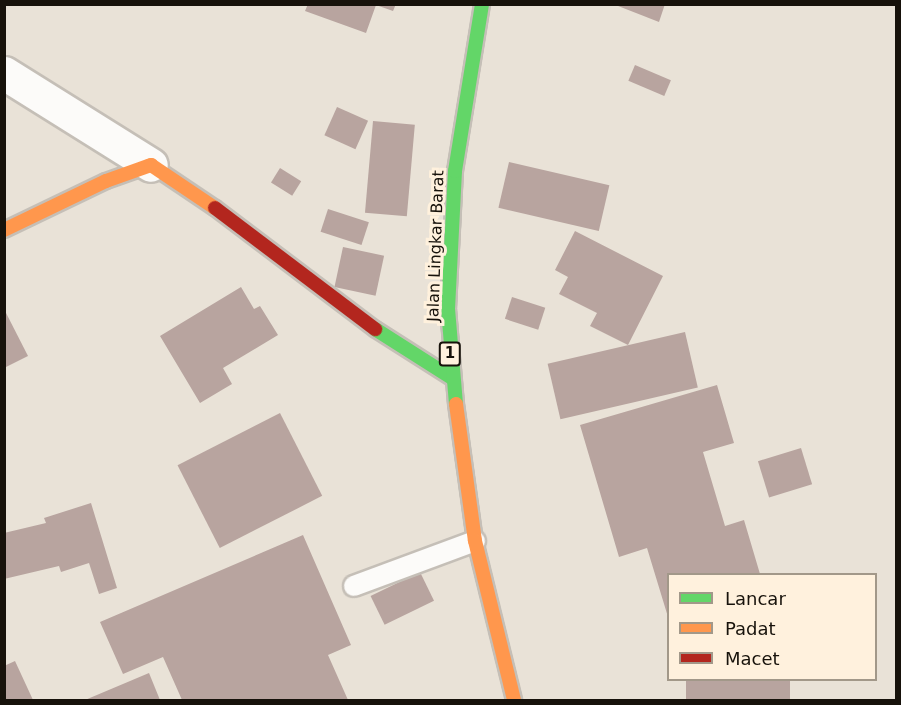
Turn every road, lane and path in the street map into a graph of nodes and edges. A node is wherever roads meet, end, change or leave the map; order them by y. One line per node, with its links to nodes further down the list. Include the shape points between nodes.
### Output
1 (482, 4): 5 (main road, Jalan Lingkar Barat / 1, via 455,171 448,309)
2 (4, 73): 3 (street)
3 (151, 165): 4 (main road, via 106,181); 5 (main road, via 382,334)
4 (4, 230)
5 (452, 378): 6 (main road, Jalan Lingkar Barat / 1)
6 (475, 541): 7 (lane); 8 (main road, Jalan Lingkar Barat / 1)
7 (354, 586)
8 (514, 700)

